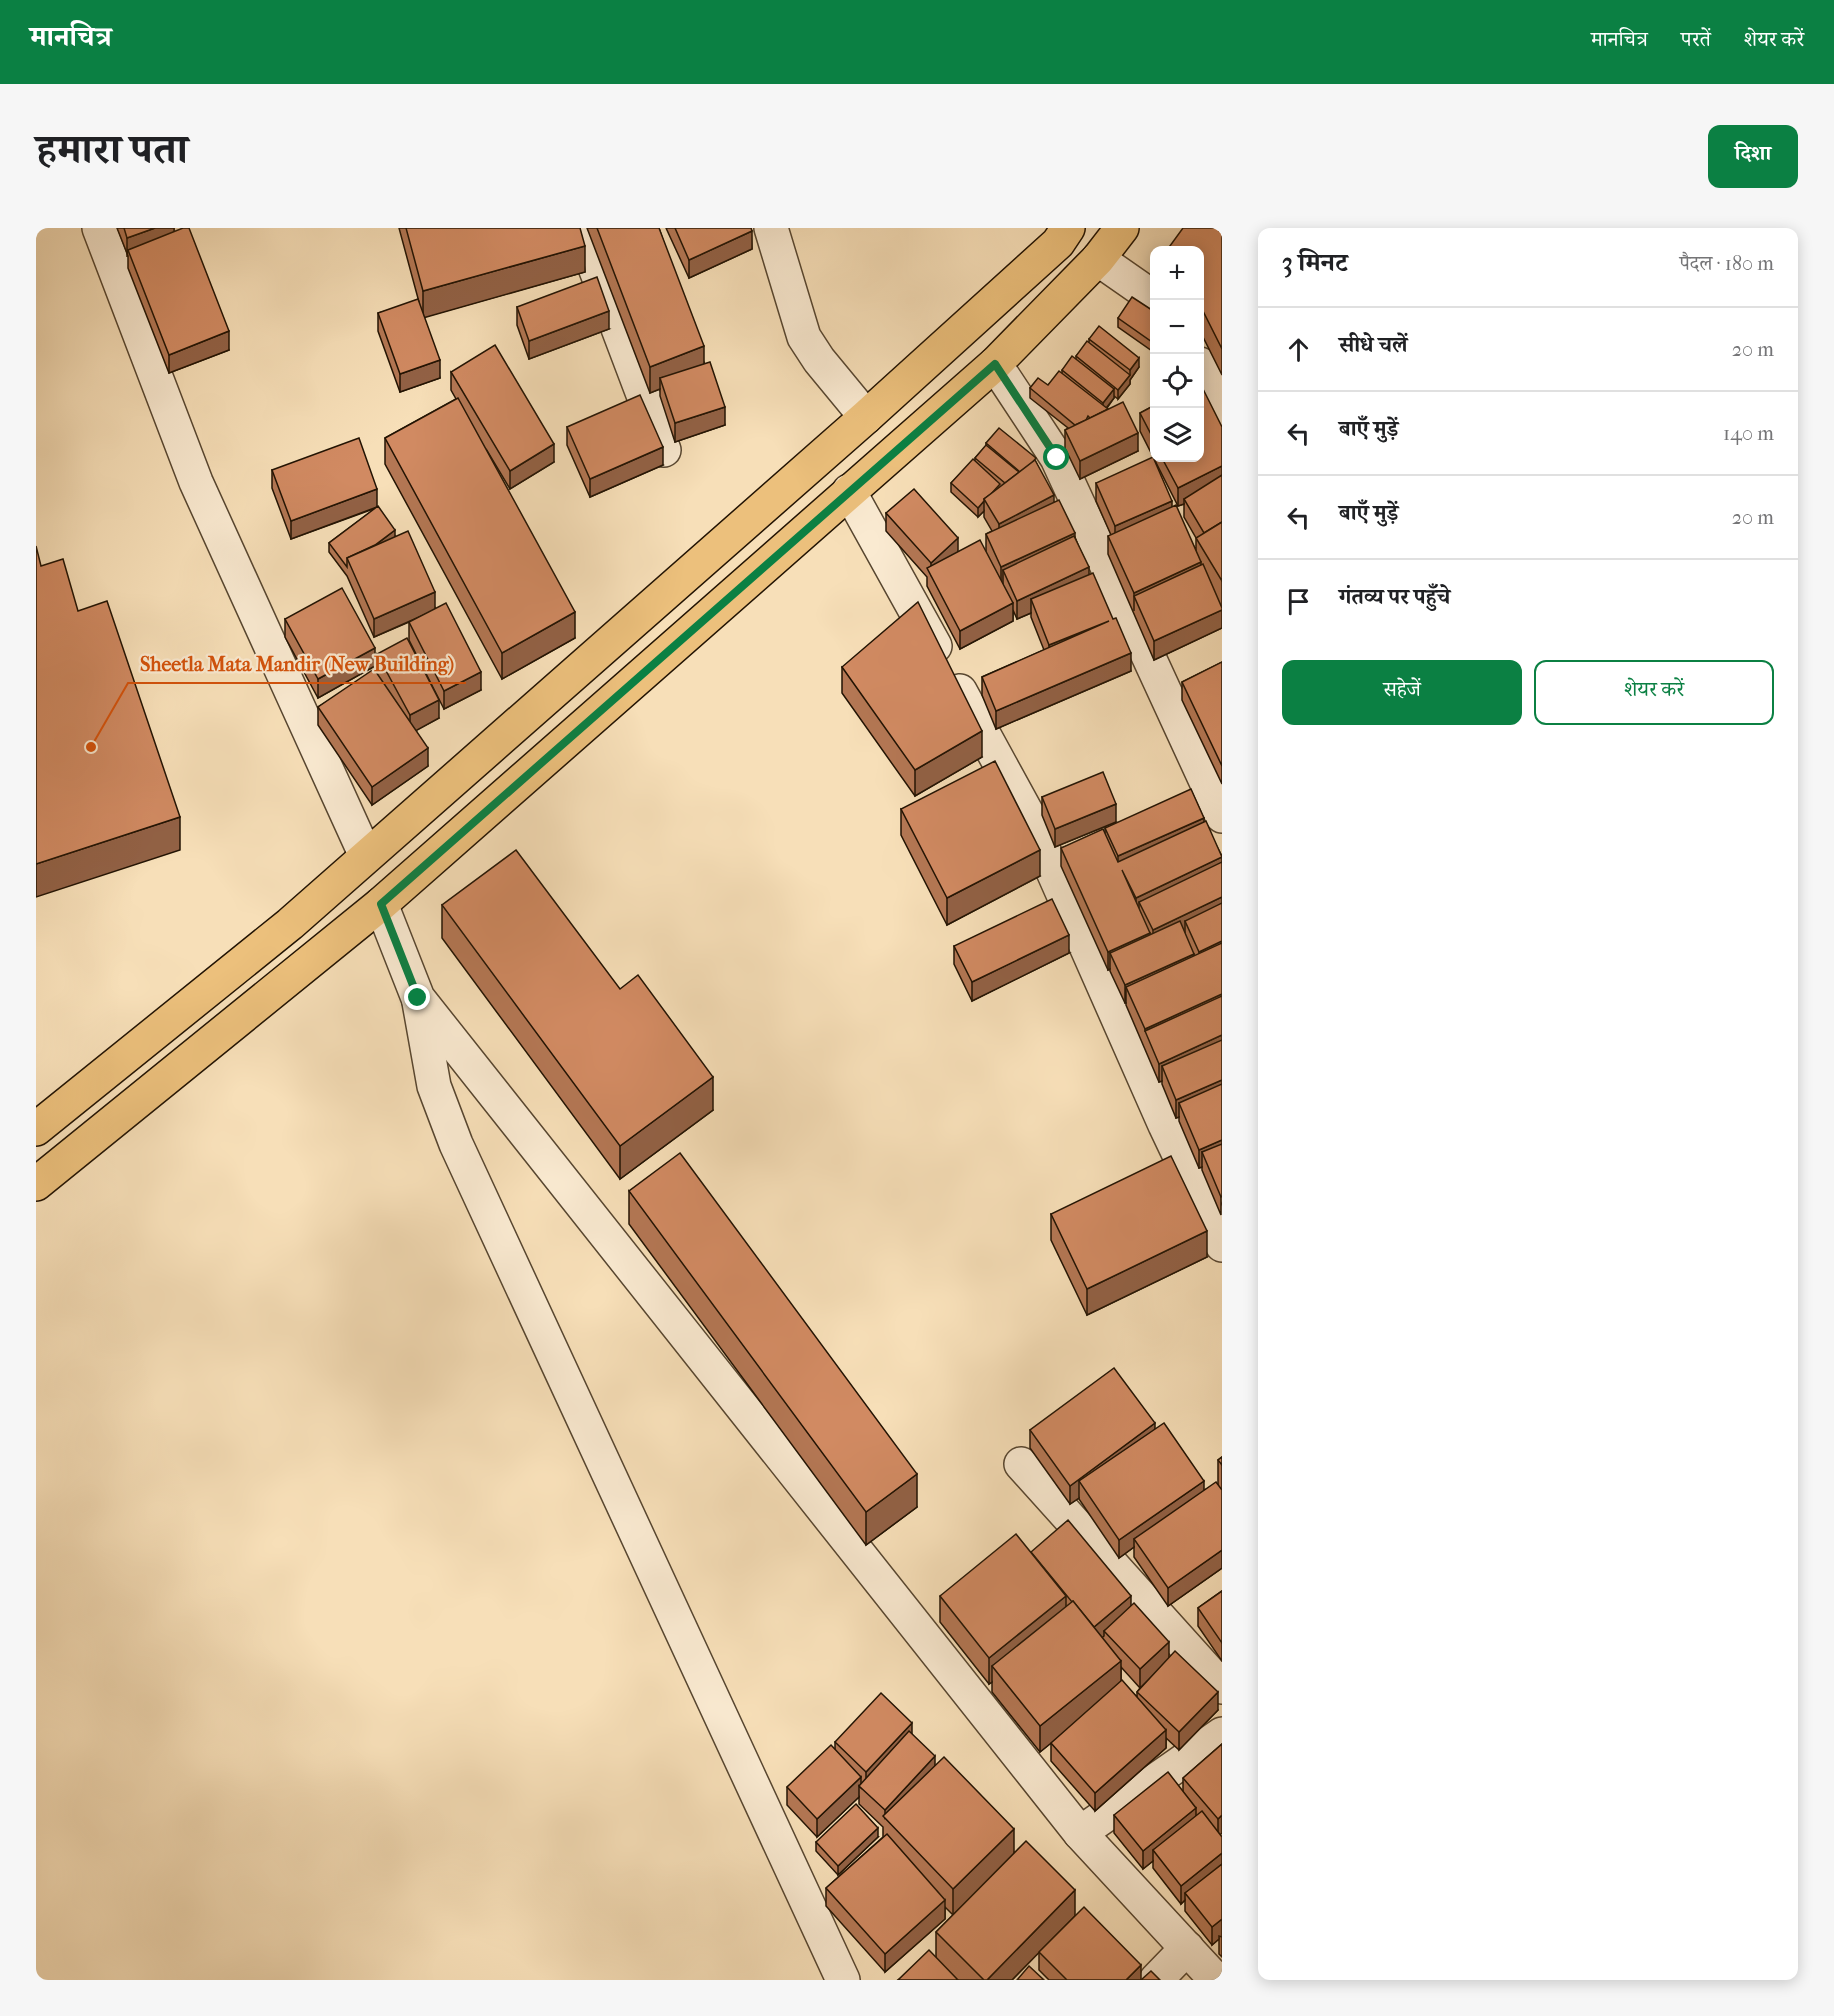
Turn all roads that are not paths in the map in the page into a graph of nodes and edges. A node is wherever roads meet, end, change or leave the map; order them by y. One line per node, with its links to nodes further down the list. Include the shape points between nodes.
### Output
1 (99, 228): 15 (street, via 196,482)
2 (582, 228): 12 (street)
3 (771, 228): 11 (street, via 804,337)
4 (1068, 228): 11 (main road, via 1058,243)
5 (1122, 228): 6 (main road)
6 (1098, 259): 7 (street); 8 (main road)
7 (1150, 295)
8 (995, 364): 13 (main road); 14 (street, via 1057,458)
9 (1204, 372): 10 (street)
10 (1222, 410)
11 (866, 417): 15 (main road)
12 (664, 450)
13 (849, 491): 16 (main road); 20 (street, via 1029,816)
14 (1222, 816)
15 (366, 856): 18 (main road, via 290,924)
16 (381, 904): 17 (street); 19 (main road)
17 (418, 998): 24 (street); 26 (street, via 434,1086 456,1144)
18 (36, 1129)
19 (36, 1184)
20 (1222, 1245)
21 (1021, 1464): 22 (street)
22 (1222, 1687)
23 (1222, 1734): 24 (street)
24 (1080, 1833): 25 (street)
25 (1187, 1948): 27 (street); 28 (street)
26 (843, 1980)
27 (1156, 1980)
28 (1216, 1980)

